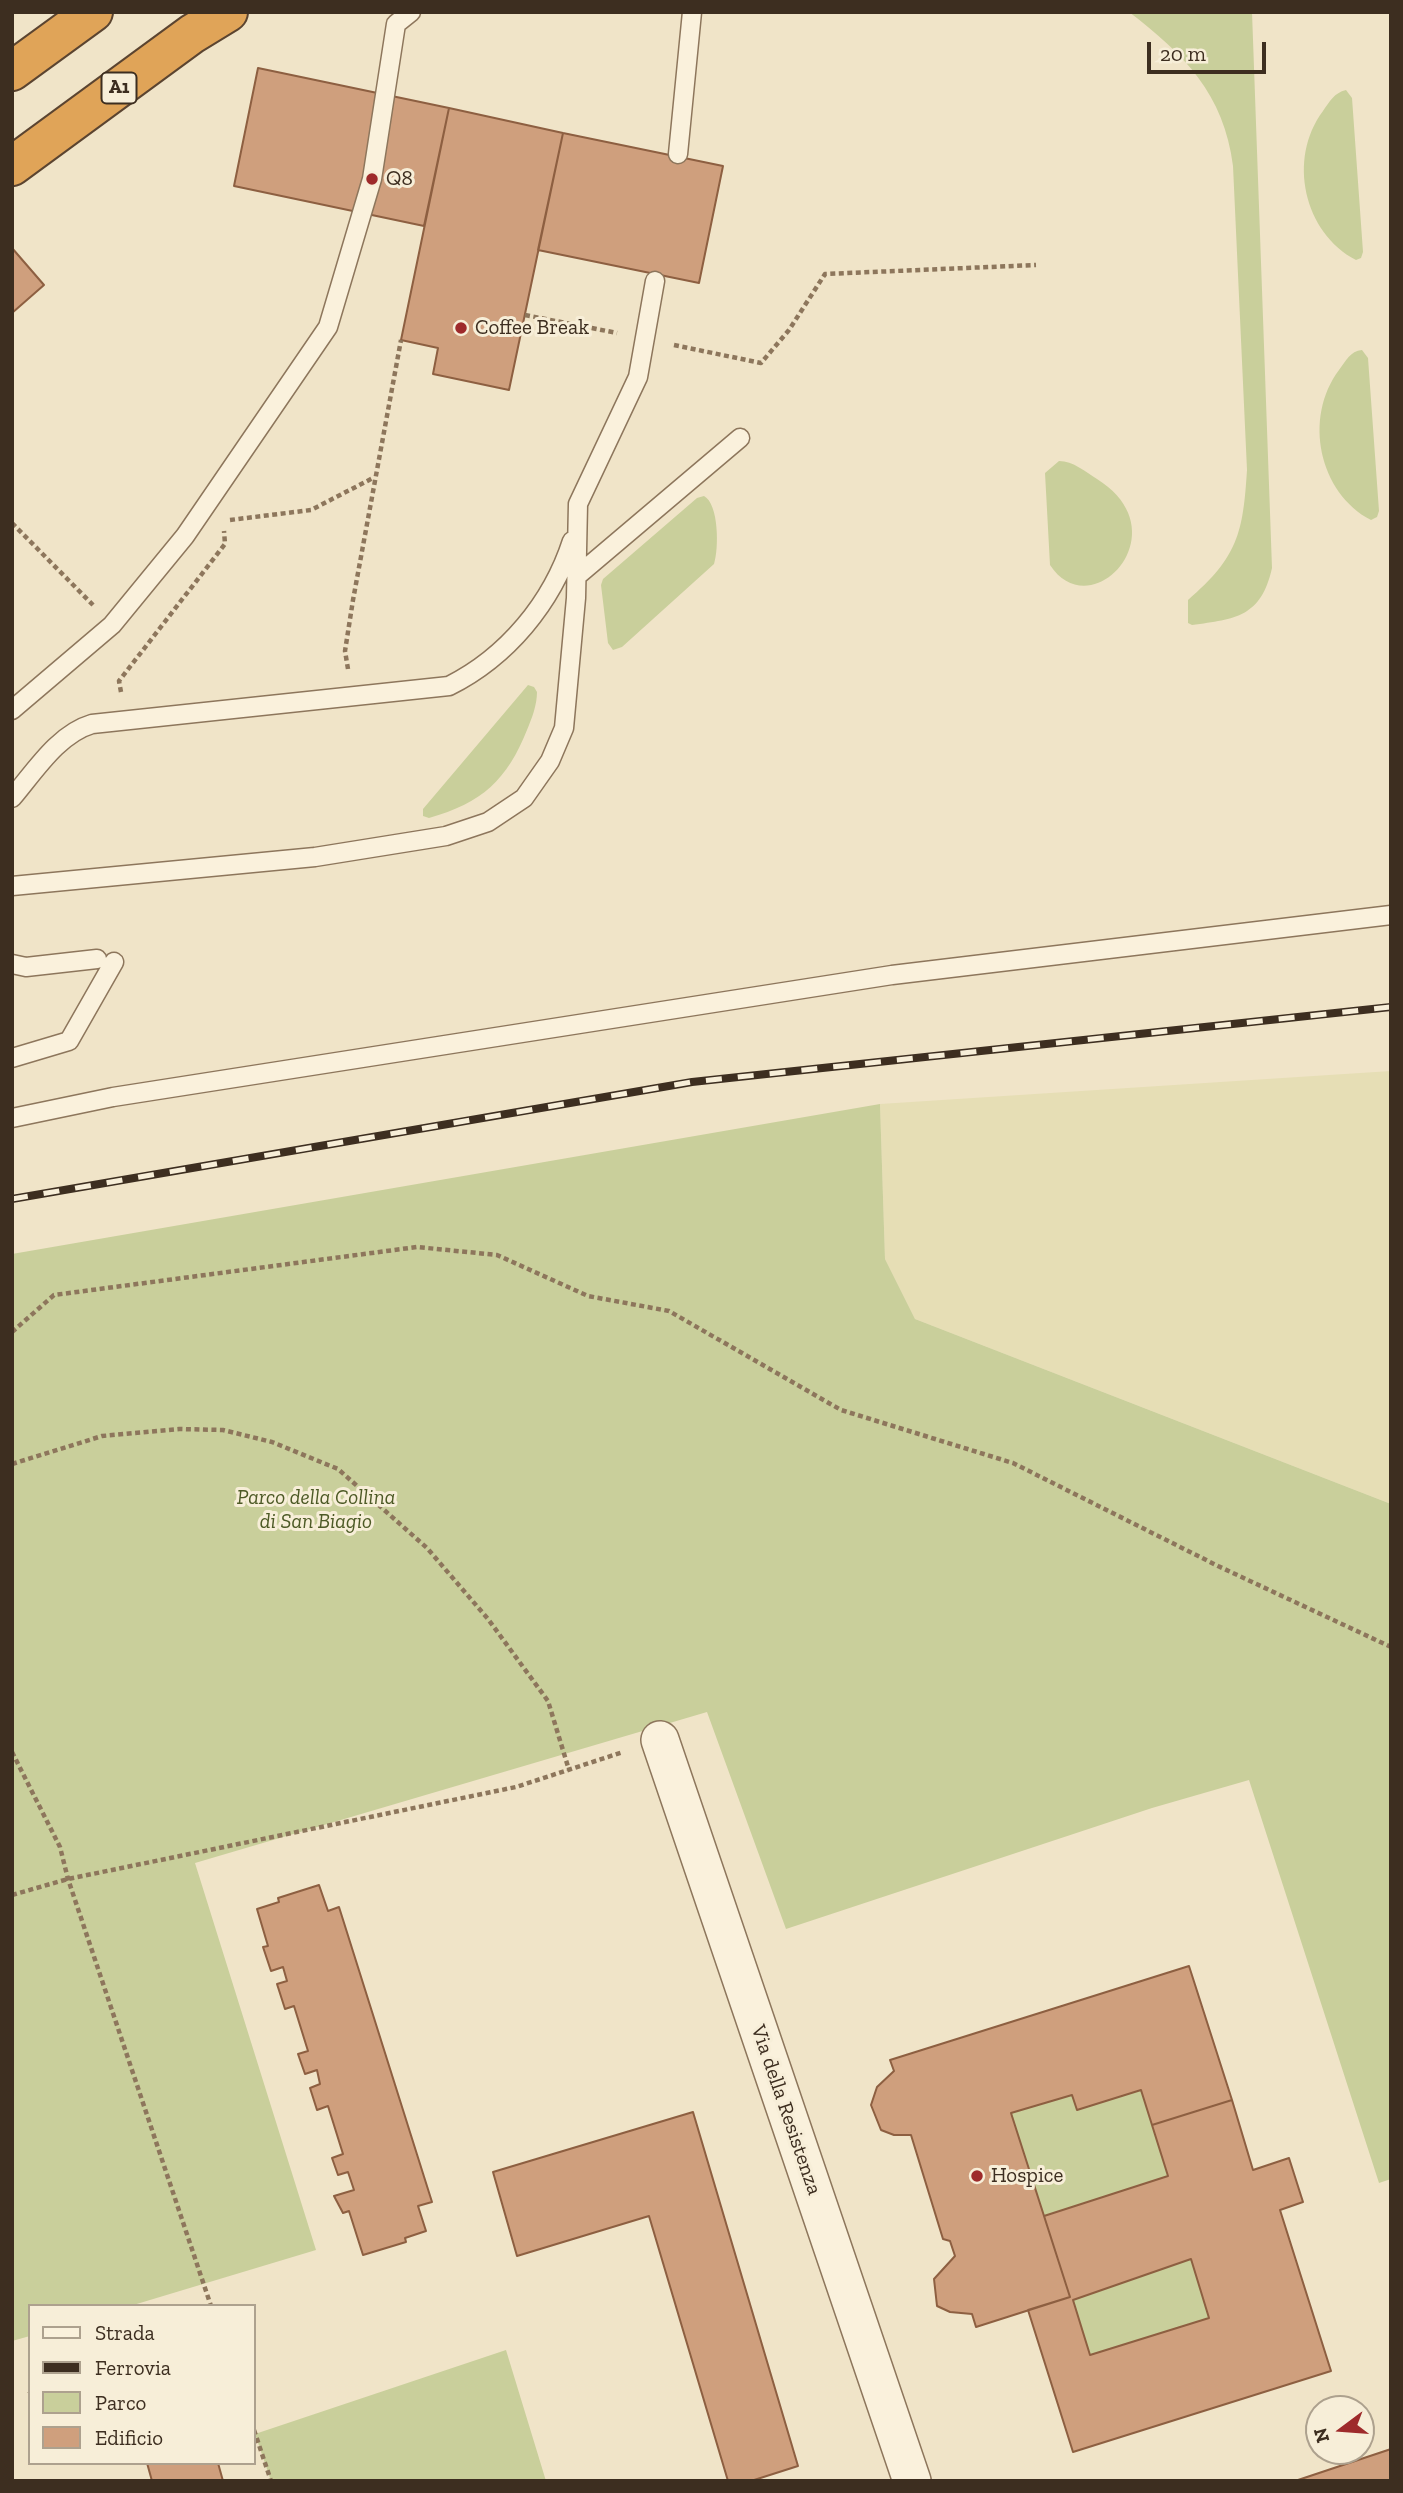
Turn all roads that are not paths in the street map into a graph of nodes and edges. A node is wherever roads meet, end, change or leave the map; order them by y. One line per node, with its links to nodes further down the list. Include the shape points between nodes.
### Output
1 (93, 12): 5 (highway)
2 (228, 12): 7 (highway, A1)
3 (411, 12): 12 (lane, via 396,24 372,178 328,327 185,536 112,625)
4 (692, 12): 6 (lane)
5 (12, 71)
6 (678, 153)
7 (12, 166)
8 (655, 281): 10 (lane, via 638,377 578,504)
9 (740, 438): 11 (lane)
10 (577, 525): 11 (lane); 13 (lane, via 561,570 526,625 475,673 449,686 76,729)
11 (577, 576): 14 (lane, via 564,728 550,761 524,798 488,822 446,836 315,857)
12 (12, 710)
13 (12, 798)
14 (12, 886)
15 (1391, 915): 18 (lane, via 892,975 113,1097)
16 (12, 964): 17 (lane, via 106,961 69,1041)
17 (12, 1058)
18 (12, 1118)
19 (660, 1740): 20 (street, Via della Resistenza, via 667,1796)
20 (912, 2481)

